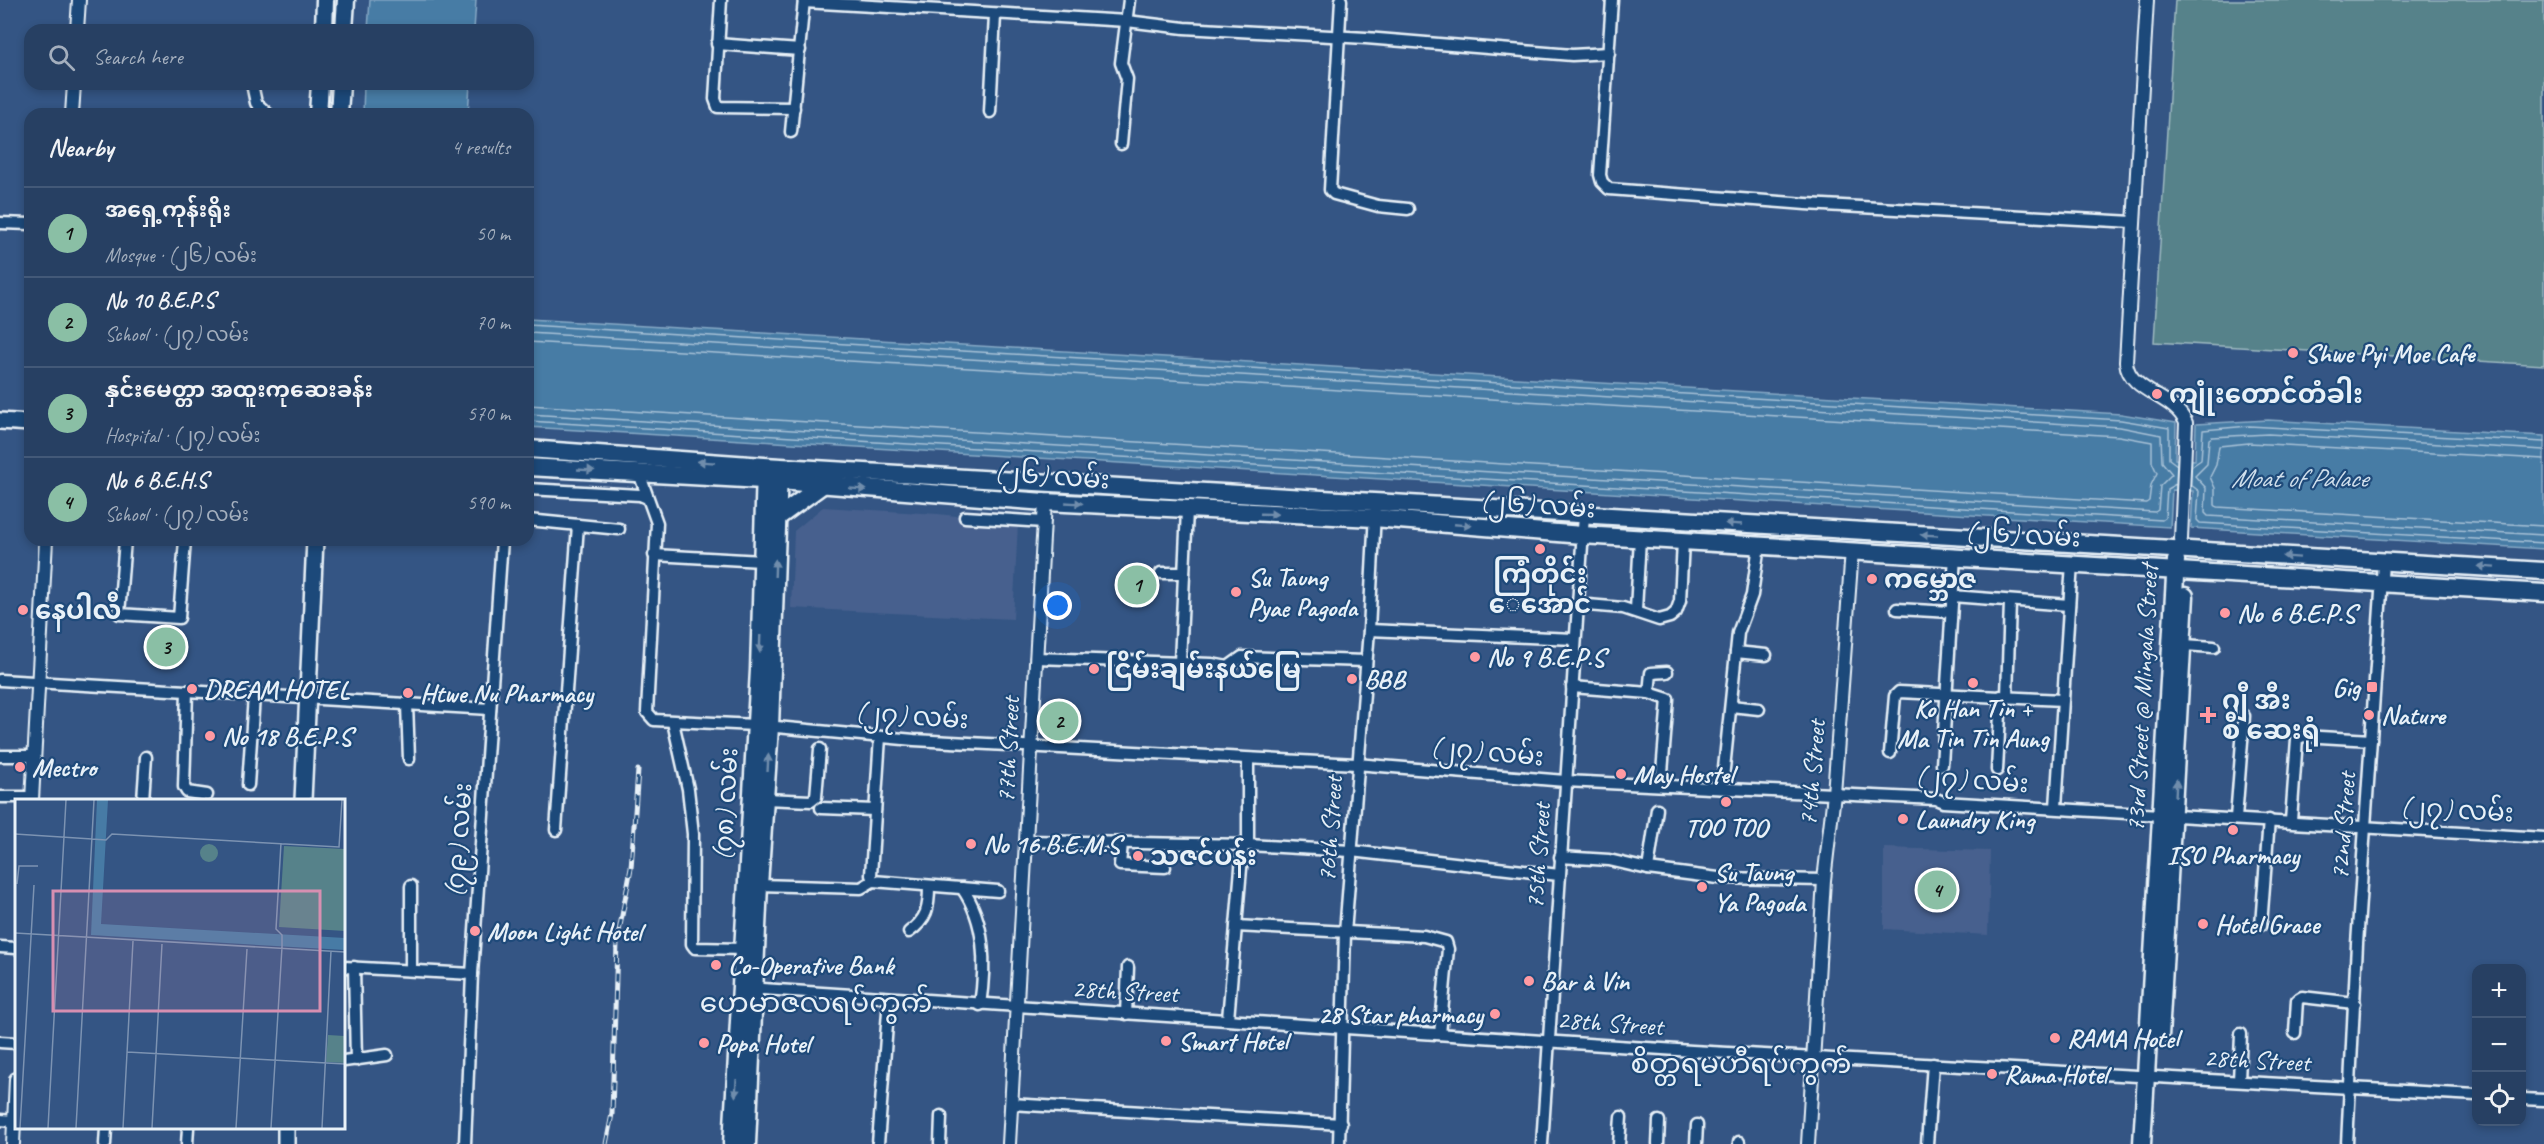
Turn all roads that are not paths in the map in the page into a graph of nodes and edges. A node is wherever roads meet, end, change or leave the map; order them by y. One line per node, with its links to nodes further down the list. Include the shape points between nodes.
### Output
1 (79, 0): 12 (street)
2 (325, 0): 13 (main road)
3 (346, 0): 14 (main road)
4 (721, 0): 16 (street)
5 (1129, 0): 11 (street)
6 (1341, 0): 15 (street)
7 (1612, 0): 18 (street)
8 (2146, 0): 32 (street)
9 (804, 1): 10 (street); 17 (street)
10 (994, 15): 11 (street); 28 (street)
11 (1127, 21): 15 (street); 30 (street, via 1121,63 1127,79)
12 (77, 24)
13 (324, 24)
14 (344, 24)
15 (1339, 36): 18 (street, via 1572,55); 31 (street, via 1330,190 1334,195 1378,206)
16 (717, 44): 17 (street); 27 (street, via 718,107)
17 (800, 50): 27 (street)
18 (1609, 53): 32 (street, via 1600,175 1609,189)
19 (74, 90): 23 (street)
20 (253, 90): 24 (street)
21 (320, 90): 25 (main road)
22 (341, 90): 26 (main road)
23 (72, 108)
24 (261, 108)
25 (318, 108)
26 (339, 108)
27 (794, 108): 29 (street)
28 (990, 112)
29 (791, 132)
30 (1121, 144)
31 (1408, 209)
32 (2133, 222): 57 (street, via 2127,369 2133,379 2179,412 2186,423)
33 (0, 223): 34 (street)
34 (24, 224)
35 (0, 421): 36 (main road)
36 (24, 423)
37 (534, 450): 40 (main road, (၂၆) လမ်း, one-way to 37)
38 (534, 467): 39 (main road, (၂၆) လမ်း, one-way to 39)
39 (639, 473): 40 (main road, (၂၆) လမ်း); 43 (street, (၂၇) လမ်း)
40 (772, 474): 41 (main road, (၂၆) လမ်း); 46 (main road, (၂၆) လမ်း); 49 (main road, (၇၈) လမ်း); 67 (main road, (၇၈) လမ်း)
41 (821, 486): 44 (main road, (၂၆) လမ်း, one-way to 44); 49 (main road)
42 (534, 489): 43 (street)
43 (647, 498): 65 (street, (၂၇) လမ်း, via 656,518)
44 (1045, 502): 45 (main road, (၂၆) လမ်း, one-way to 45); 51 (street, 77th Street)
45 (1187, 510): 46 (main road, (၂၆) လမ်း, one-way to 46); 73 (street)
46 (1375, 510): 47 (main road, (၂၆) လမ်း); 54 (main road, (၂၆) လမ်း, one-way to 54); 83 (street, 76th Street)
47 (1584, 515): 54 (street, 75th Street); 57 (main road, (၂၆) လမ်း, one-way to 47)
48 (964, 517): 51 (street)
49 (777, 518): 109 (main road, (၇၈) လမ်း, one-way to 49)
50 (534, 521): 52 (street)
51 (1044, 522): 89 (street, 77th Street)
52 (578, 525): 53 (street); 143 (street)
53 (619, 529)
54 (1582, 535): 55 (main road, (၂၆) လမ်း); 78 (street, 75th Street)
55 (1640, 538): 56 (main road, (၂၆) လမ်း); 81 (street)
56 (1683, 541): 58 (main road, (၂၆) လမ်း); 81 (street, via 1677,612 1659,620)
57 (2181, 542): 69 (main road, (၂၆) လမ်း, one-way to 57); 70 (main road, 73rd Street @ Mingala Street)
58 (1759, 545): 64 (main road, (၂၆) လမ်း); 87 (street, via 1752,595 1738,633)
59 (46, 546): 94 (street)
60 (124, 546): 61 (street, via 118,614 179,618)
61 (185, 546)
62 (315, 546): 101 (main road)
63 (502, 546): 105 (street, (၇၉) လမ်း)
64 (1852, 550): 66 (main road, (၂၆) လမ်း); 127 (street, 74th Street)
65 (654, 555): 67 (street); 108 (street, (၂၇) လမ်း, via 647,712 654,720)
66 (1955, 556): 68 (main road, (၂၆) လမ်း); 76 (street)
67 (762, 561): 109 (main road, (၇၈) လမ်း, one-way to 109)
68 (2072, 563): 70 (main road, (၂၆) လမ်း); 79 (street)
69 (2383, 563): 71 (main road, (၂၆) လမ်း, one-way to 69); 74 (street, 72nd Street)
70 (2181, 570): 74 (main road, (၂၆) လမ်း); 85 (main road, 73rd Street @ Mingala Street); 138 (main road, 73rd Street @ Mingala Street)
71 (2544, 571)
72 (1161, 573): 73 (street)
73 (1184, 573): 91 (street)
74 (2382, 584): 75 (main road, (၂၆) လမ်း); 111 (street, 72nd Street)
75 (2544, 593)
76 (1952, 596): 77 (street); 82 (street)
77 (2010, 602): 79 (street); 100 (street)
78 (1576, 604): 81 (street); 84 (street, 75th Street)
79 (2069, 605): 102 (street)
80 (1897, 609): 82 (street)
81 (1636, 610)
82 (1951, 612): 98 (street)
83 (1369, 630): 84 (street); 90 (street, 76th Street)
84 (1574, 639): 95 (street, 75th Street)
85 (2184, 645): 86 (street); 138 (main road, 73rd Street @ Mingala Street, one-way to 85)
86 (2214, 647)
87 (1736, 652): 88 (street); 104 (street)
88 (1766, 655)
89 (1036, 658): 91 (street); 112 (street, 77th Street)
90 (1366, 661): 91 (street, via 1242,657 1228,667); 120 (street, 76th Street)
91 (1180, 662)
92 (1667, 672): 97 (street, via 1651,673)
93 (0, 680): 94 (street)
94 (38, 682): 96 (street); 116 (street)
95 (1572, 687): 97 (street); 123 (street, 75th Street)
96 (187, 691): 99 (street); 128 (street, via 184,787 187,792)
97 (1649, 693): 125 (street, via 1668,699)
98 (1946, 693): 100 (street); 114 (street, via 1899,692 1895,696); 121 (street)
99 (254, 696): 101 (street); 124 (street)
100 (2004, 696): 102 (street); 122 (street)
101 (307, 698): 103 (street); 132 (main road)
102 (2063, 700): 134 (street)
103 (407, 704): 105 (street); 118 (street)
104 (1731, 706): 106 (street); 126 (street)
105 (490, 709): 170 (street, (၇၉) လမ်း)
106 (1759, 709)
107 (2244, 716): 139 (street)
108 (674, 722): 109 (street, (၂၇) လမ်း); 166 (street, via 693,834 692,944 695,948)
109 (763, 726): 110 (street, (၂၇) လမ်း); 133 (main road, (၇၈) လမ်း, one-way to 109); 166 (main road, (၇၈) လမ်း)
110 (880, 737): 112 (street, (၂၇) လမ်း); 137 (street)
111 (2371, 740): 141 (street, via 2303,736 2297,739); 142 (street, 72nd Street)
112 (1030, 745): 119 (street, (၂၇) လမ်း); 145 (street, 77th Street)
113 (820, 749): 133 (street, via 816,797 811,801)
114 (1890, 753)
115 (0, 756): 116 (street)
116 (34, 756): 130 (street)
117 (146, 757): 131 (street)
118 (409, 759)
119 (1248, 759): 120 (street, (၂၇) လမ်း); 147 (street)
120 (1356, 764): 123 (street, (၂၇) လမ်း); 148 (street, 76th Street)
121 (1942, 765)
122 (1997, 770)
123 (1565, 781): 125 (street, (၂၇) လမ်း); 149 (street, 75th Street)
124 (248, 785)
125 (1661, 785): 126 (street, (၂၇) လမ်း)
126 (1722, 788): 127 (street, (၂၇) လမ်း)
127 (1834, 794): 134 (street, (၂၇) လမ်း); 153 (street, 74th Street)
128 (207, 795)
129 (0, 797): 130 (street)
130 (32, 799)
131 (143, 799)
132 (303, 799)
133 (765, 799): 155 (main road, (၇၈) လမ်း)
134 (2056, 807): 138 (street, (၂၇) လမ်း)
135 (821, 808): 137 (street)
136 (1657, 809): 151 (street)
137 (875, 810): 154 (street)
138 (2168, 814): 139 (street, (၂၇) လမ်း); 190 (main road, 73rd Street @ Mingala Street)
139 (2236, 818): 140 (street, (၂၇) လမ်း)
140 (2269, 820): 141 (street, (၂၇) လမ်း); 160 (street)
141 (2291, 821): 142 (street, (၂၇) လမ်း)
142 (2366, 827): 144 (street, (၂၇) လမ်း); 173 (street, 72nd Street)
143 (556, 830)
144 (2544, 838)
145 (1026, 841): 146 (street); 175 (street, 77th Street)
146 (1122, 843): 147 (street); 150 (street, via 1120,865)
147 (1246, 845): 148 (street); 161 (street)
148 (1352, 851): 152 (street); 163 (street, 76th Street)
149 (1560, 857): 151 (street, via 1609,860); 152 (street, 75th Street)
150 (1165, 867)
151 (1648, 869): 153 (street, via 1718,878)
152 (1559, 875): 183 (street, 75th Street)
153 (1824, 880): 186 (street, 74th Street)
154 (873, 881): 155 (street, via 861,888); 157 (street)
155 (759, 885): 171 (main road, (၇၈) လမ်း)
156 (411, 886): 169 (street)
157 (929, 887): 158 (street); 162 (street, via 928,910 922,923)
158 (962, 888): 159 (street); 174 (street, via 977,912 983,952)
159 (998, 891)
160 (2261, 925)
161 (1236, 926): 163 (street); 177 (street)
162 (909, 932)
163 (1345, 933): 178 (street, 76th Street); 180 (street, via 1424,936 1446,942)
164 (0, 947): 165 (street)
165 (15, 948)
166 (744, 949): 171 (main road, (၇၈) လမ်း)
167 (349, 967): 169 (street); 187 (street)
168 (1128, 967): 176 (street)
169 (411, 968): 170 (street)
170 (472, 974): 210 (street, (၇၉) လမ်း)
171 (749, 988): 172 (street, 28th Street); 211 (main road, (၇၈) လမ်း, one-way to 211); 212 (main road, (၇၈) လမ်း)
172 (889, 998): 174 (street, 28th Street); 213 (street)
173 (2355, 1003): 179 (street, via 2302,997 2295,1008); 192 (street, 72nd Street)
174 (980, 1005): 175 (street, 28th Street)
175 (1018, 1008): 176 (street, 28th Street); 197 (street, 77th Street)
176 (1126, 1014): 177 (street, 28th Street)
177 (1228, 1019): 178 (street, 28th Street)
178 (1344, 1028): 180 (street, 28th Street); 203 (street, 76th Street)
179 (2295, 1033)
180 (1440, 1034): 183 (street, 28th Street)
181 (2241, 1034): 191 (street)
182 (0, 1042): 184 (street)
183 (1548, 1042): 186 (street, 28th Street); 217 (street, 75th Street)
184 (15, 1043)
185 (387, 1054): 187 (street)
186 (1814, 1058): 189 (street, 28th Street); 221 (street, 74th Street)
187 (356, 1060): 188 (street)
188 (345, 1061)
189 (1933, 1065): 190 (street, 28th Street); 222 (street)
190 (2151, 1077): 191 (street, 28th Street); 223 (main road, 73rd Street @ Mingala Street); 224 (main road, 73rd Street @ Mingala Street)
191 (2239, 1081): 192 (street, 28th Street)
192 (2350, 1087): 193 (street, 28th Street); 225 (street, 72nd Street)
193 (2472, 1095)
194 (2526, 1099): 196 (street)
195 (15, 1100): 201 (street)
196 (2544, 1100)
197 (1011, 1104): 203 (street); 215 (street, 77th Street)
198 (941, 1116): 214 (street)
199 (1620, 1117): 218 (street)
200 (0, 1120): 201 (street)
201 (14, 1121): 207 (street)
202 (1659, 1121): 219 (street)
203 (1341, 1124): 216 (street, 76th Street)
204 (1697, 1125): 220 (street)
205 (106, 1129): 208 (street)
206 (188, 1129): 209 (street)
207 (13, 1144)
208 (105, 1144)
209 (187, 1144)
210 (465, 1144)
211 (732, 1144)
212 (747, 1144)
213 (878, 1144)
214 (940, 1144)
215 (1009, 1144)
216 (1339, 1144)
217 (1542, 1144)
218 (1619, 1144)
219 (1658, 1144)
220 (1696, 1144)
221 (1808, 1144)
222 (1927, 1144)
223 (2142, 1144)
224 (2154, 1144)
225 (2347, 1144)

